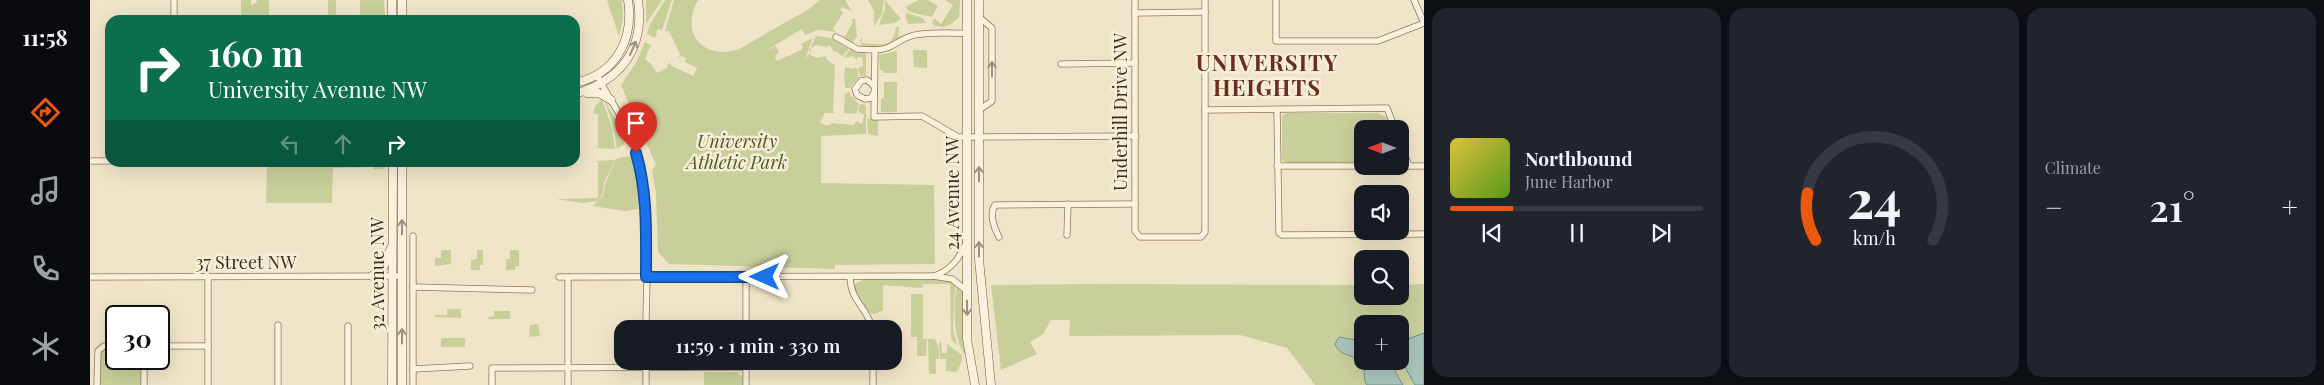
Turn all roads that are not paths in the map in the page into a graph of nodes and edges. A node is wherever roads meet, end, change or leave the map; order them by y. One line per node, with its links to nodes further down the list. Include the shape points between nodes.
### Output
1 (174, 0): 14 (street)
2 (392, 0): 15 (street)
3 (402, 0): 16 (street)
4 (628, 0): 25 (street, via 630,24 624,46 613,63)
5 (638, 0): 27 (street, one-way to 5, via 620,69 633,49 639,28)
6 (967, 0): 20 (street, 24 Avenue NW)
7 (979, 0): 17 (street, 24 Avenue NW)
8 (1135, 0): 12 (street, Underhill Drive NW)
9 (1205, 0): 13 (street)
10 (1276, 0): 18 (street, via 1276,41 1378,41)
11 (1414, 0): 18 (street)
12 (1135, 12): 13 (street); 23 (street, Underhill Drive NW)
13 (1205, 12): 32 (street)
14 (174, 15)
15 (392, 15)
16 (402, 15)
17 (979, 18): 19 (street, 24 Avenue NW); 31 (street, one-way to 17, via 992,101 992,28)
18 (1424, 23)
19 (979, 33): 20 (street); 31 (street, 24 Avenue NW)
20 (967, 34): 22 (street, via 921,34 888,50); 36 (street, 24 Avenue NW)
21 (836, 38): 22 (street, via 857,49)
22 (875, 50): 36 (street, via 874,117 922,116 958,137)
23 (1135, 63): 24 (street); 35 (street, Underhill Drive NW)
24 (1061, 64)
25 (597, 75): 26 (street); 27 (street)
26 (580, 81)
27 (601, 84): 28 (street); 30 (street)
28 (580, 92)
29 (580, 94): 30 (street, via 596,92)
30 (611, 100): 62 (street, via 628,130 641,170 646,213)
31 (979, 110): 37 (street, 24 Avenue NW)
32 (1205, 110): 33 (street); 47 (street, via 1204,235 1140,238 1135,231)
33 (1277, 110): 34 (street, via 1387,108); 40 (street)
34 (1392, 120)
35 (1136, 136): 37 (street); 47 (street, Underhill Drive NW)
36 (967, 137): 37 (street); 52 (street, 24 Avenue NW)
37 (979, 137): 98 (street, 24 Avenue NW, one-way to 37, via 980,283)
38 (90, 162): 39 (street)
39 (105, 162)
40 (1278, 166): 41 (street); 48 (street, via 1278,230 1282,234)
41 (1354, 166)
42 (1409, 166): 43 (street)
43 (1424, 166)
44 (393, 167): 53 (street, 32 Avenue NW)
45 (402, 167): 56 (street, 32 Avenue NW, one-way to 45)
46 (1068, 204): 47 (street, Underhill Drive NW); 49 (street); 51 (street, Underhill Drive NW, via 995,205 994,228)
47 (1135, 204)
48 (1424, 234)
49 (1067, 235)
50 (413, 236): 65 (street)
51 (999, 237)
52 (968, 238): 57 (street, via 960,257 951,267); 67 (street, 24 Avenue NW)
53 (393, 244): 54 (street, via 383,268); 55 (street, 32 Avenue NW)
54 (372, 276): 55 (street, 37 Street NW); 59 (street, 37 Street NW)
55 (392, 276): 56 (street, 37 Street NW); 89 (street, 32 Avenue NW)
56 (401, 276): 90 (street, 32 Avenue NW, one-way to 56)
57 (933, 276): 64 (street); 67 (street, via 952,279)
58 (90, 277): 59 (street, 37 Street NW)
59 (208, 277): 75 (street)
60 (559, 277): 61 (street)
61 (568, 277): 62 (street); 77 (street)
62 (646, 277): 63 (street); 68 (street)
63 (746, 277): 64 (street); 69 (street)
64 (850, 277): 70 (street, via 854,300)
65 (413, 287): 66 (street); 79 (street)
66 (532, 290)
67 (967, 292): 97 (street, 24 Avenue NW, one-way to 97, via 968,353)
68 (646, 320)
69 (746, 320)
70 (870, 320)
71 (278, 325): 87 (street)
72 (348, 326): 88 (street)
73 (105, 346): 84 (street, via 98,351)
74 (170, 346): 75 (street)
75 (208, 346): 86 (street)
76 (470, 366): 79 (street)
77 (568, 368): 78 (street); 92 (street, via 492,368); 93 (street)
78 (614, 368)
79 (413, 369): 91 (street)
80 (144, 370): 85 (street)
81 (646, 370): 94 (street)
82 (746, 370): 95 (street)
83 (873, 370): 96 (street)
84 (97, 385)
85 (144, 385)
86 (208, 385)
87 (278, 385)
88 (348, 385)
89 (392, 385)
90 (402, 385)
91 (413, 385)
92 (492, 385)
93 (568, 385)
94 (646, 385)
95 (746, 385)
96 (873, 385)
97 (975, 385)
98 (991, 385)

